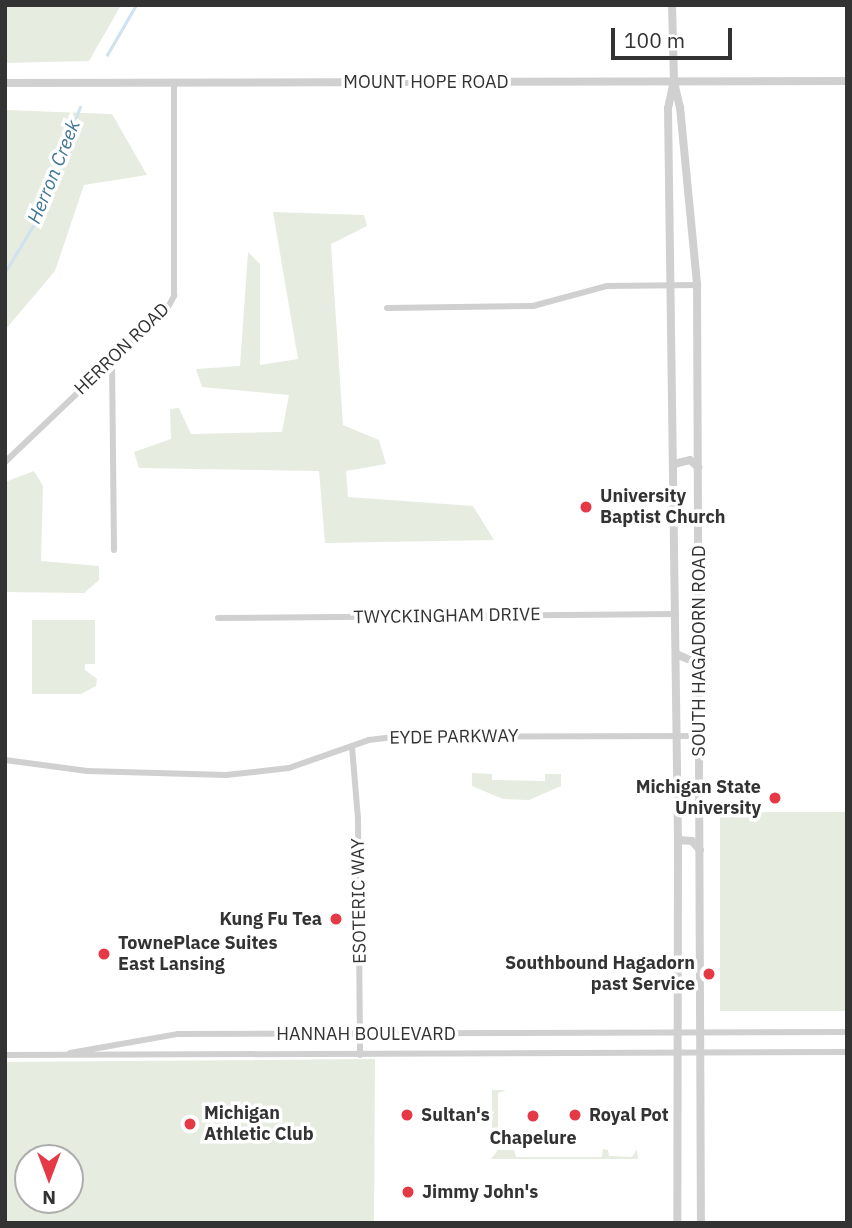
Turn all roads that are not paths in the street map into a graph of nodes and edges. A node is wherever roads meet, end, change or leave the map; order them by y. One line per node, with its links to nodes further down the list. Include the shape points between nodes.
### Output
1 (672, 5): 4 (street, SOUTH HAGADORN ROAD)
2 (847, 81): 4 (street, MOUNT HOPE ROAD)
3 (174, 82): 4 (street, MOUNT HOPE ROAD); 5 (street, MOUNT HOPE ROAD); 9 (street, HERRON ROAD, via 176,292 168,307)
4 (674, 82): 6 (street, SOUTH HAGADORN ROAD, via 668,108); 7 (street, SOUTH HAGADORN ROAD)
5 (5, 83)
6 (673, 285): 7 (street); 8 (street, via 607,286 533,306); 11 (street, SOUTH HAGADORN ROAD)
7 (696, 285): 12 (street, SOUTH HAGADORN ROAD)
8 (387, 308)
9 (112, 359): 10 (street, HERRON ROAD); 13 (street)
10 (5, 462)
11 (674, 464): 12 (street, via 690,460); 14 (street, SOUTH HAGADORN ROAD)
12 (698, 467): 17 (street, SOUTH HAGADORN ROAD)
13 (114, 550)
14 (676, 614): 15 (street, TWYCKINGHAM DRIVE); 16 (street, SOUTH HAGADORN ROAD)
15 (218, 618)
16 (676, 654): 17 (street, via 688,659); 18 (street, SOUTH HAGADORN ROAD)
17 (699, 654): 19 (street, SOUTH HAGADORN ROAD)
18 (677, 736): 19 (street, EYDE PARKWAY); 20 (street, EYDE PARKWAY, via 392,737); 22 (street, SOUTH HAGADORN ROAD)
19 (699, 736): 23 (street, SOUTH HAGADORN ROAD)
20 (352, 747): 21 (street, EYDE PARKWAY, via 289,768 226,775 87,771); 27 (street, ESOTERIC WAY, via 358,832)
21 (5, 760)
22 (678, 840): 23 (street, via 692,841); 25 (street, SOUTH HAGADORN ROAD)
23 (700, 850): 26 (street, SOUTH HAGADORN ROAD)
24 (847, 1032): 26 (street, HANNAH BOULEVARD)
25 (677, 1033): 26 (street, HANNAH BOULEVARD); 27 (street, HANNAH BOULEVARD); 29 (street, SOUTH HAGADORN ROAD)
26 (701, 1033): 30 (street, SOUTH HAGADORN ROAD)
27 (360, 1035): 32 (street, HANNAH BOULEVARD, via 178,1034); 33 (street, ESOTERIC WAY)
28 (847, 1052): 30 (street, HANNAH BOULEVARD)
29 (677, 1054): 30 (street, HANNAH BOULEVARD); 33 (street, HANNAH BOULEVARD); 34 (street, SOUTH HAGADORN ROAD)
30 (701, 1054): 35 (street, SOUTH HAGADORN ROAD)
31 (5, 1055): 32 (street, HANNAH BOULEVARD)
32 (58, 1055): 33 (street, HANNAH BOULEVARD)
33 (360, 1055)
34 (677, 1223)
35 (701, 1223)

